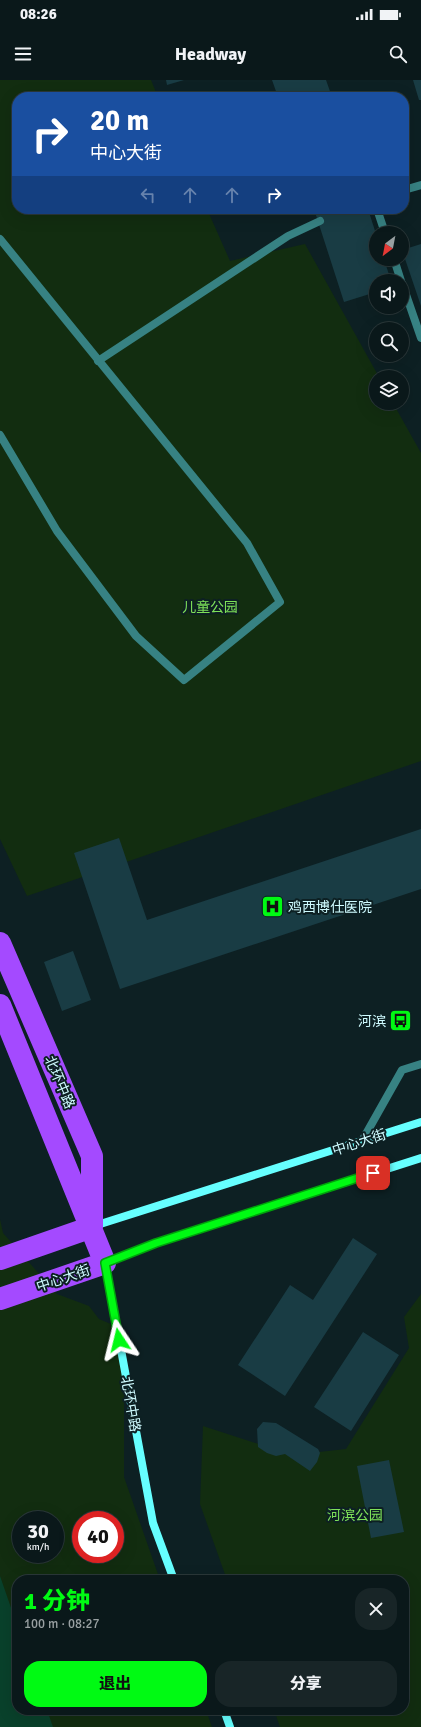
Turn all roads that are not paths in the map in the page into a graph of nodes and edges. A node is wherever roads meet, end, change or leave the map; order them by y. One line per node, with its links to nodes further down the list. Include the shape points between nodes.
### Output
1 (421, 185): 2 (street)
2 (409, 189)
3 (378, 214): 5 (street)
4 (320, 221): 9 (street, via 288,236)
5 (382, 226)
6 (0, 239): 9 (street)
7 (409, 303): 8 (street)
8 (421, 338)
9 (98, 361): 10 (street, via 247,543 280,602 184,680 136,636 57,531)
10 (0, 435)
11 (0, 943): 17 (highway, 北环中路, via 92,1156)
12 (0, 1005): 17 (highway, 北环中路)
13 (421, 1064): 15 (street, via 402,1070)
14 (421, 1122): 15 (main road, 中心大街)
15 (362, 1141): 17 (main road, 中心大街)
16 (421, 1158): 19 (main road, 中心大街, via 156,1243)
17 (92, 1227): 18 (highway, 中心大街); 19 (highway, 北环中路)
18 (0, 1259)
19 (105, 1263): 20 (highway, 中心大街); 21 (main road, 北环中路, via 153,1523)
20 (0, 1299)
21 (172, 1575)
22 (226, 1715): 23 (main road)
23 (230, 1727)

